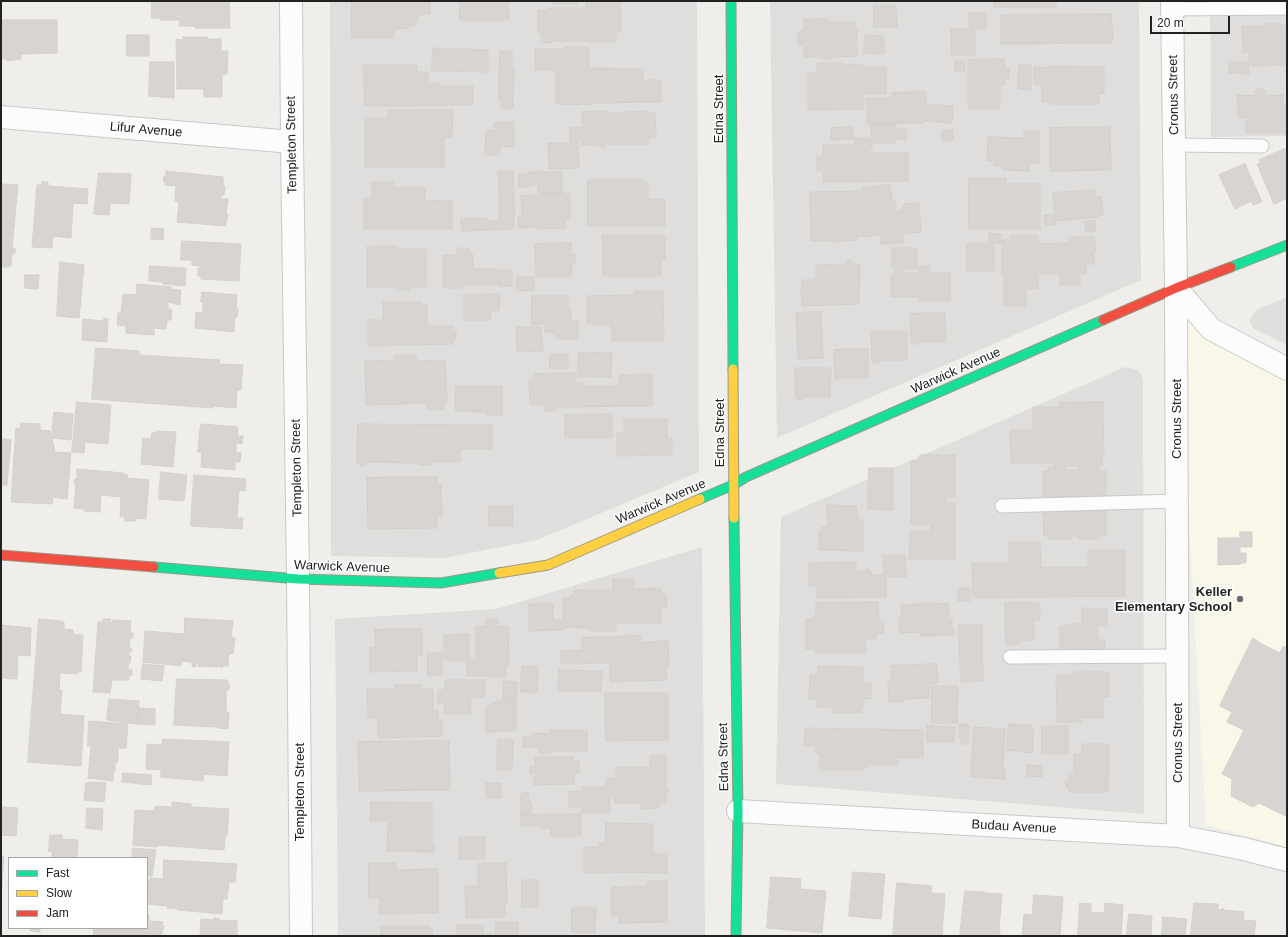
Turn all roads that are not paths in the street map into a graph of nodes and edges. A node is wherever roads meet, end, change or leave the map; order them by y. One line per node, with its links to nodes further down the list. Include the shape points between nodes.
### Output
1 (291, 1): 6 (street, Templeton Street)
2 (731, 1): 12 (street, Edna Street)
3 (1172, 5): 4 (lane); 7 (street, Cronus Street)
4 (1287, 8)
5 (1, 117): 6 (street, Lifur Avenue)
6 (292, 142): 16 (street, Templeton Street)
7 (1174, 145): 8 (lane); 10 (street, Cronus Street)
8 (1262, 146)
9 (1287, 245): 10 (street, Warwick Avenue)
10 (1176, 288): 11 (street, via 1211,329); 12 (street, Warwick Avenue, via 746,477); 13 (street, Cronus Street)
11 (1287, 369)
12 (734, 485): 16 (street, Warwick Avenue, via 548,564 440,583); 19 (street, Edna Street)
13 (1177, 501): 14 (lane); 17 (street, Cronus Street)
14 (1002, 506)
15 (1, 555): 16 (street, Warwick Avenue)
16 (298, 579): 22 (street, Templeton Street)
17 (1178, 656): 18 (lane); 20 (street, Cronus Street)
18 (1010, 657)
19 (738, 811): 20 (street, Budau Avenue); 23 (street, Edna Street)
20 (1178, 836): 21 (street, Budau Avenue)
21 (1287, 860)
22 (301, 936)
23 (736, 936)

